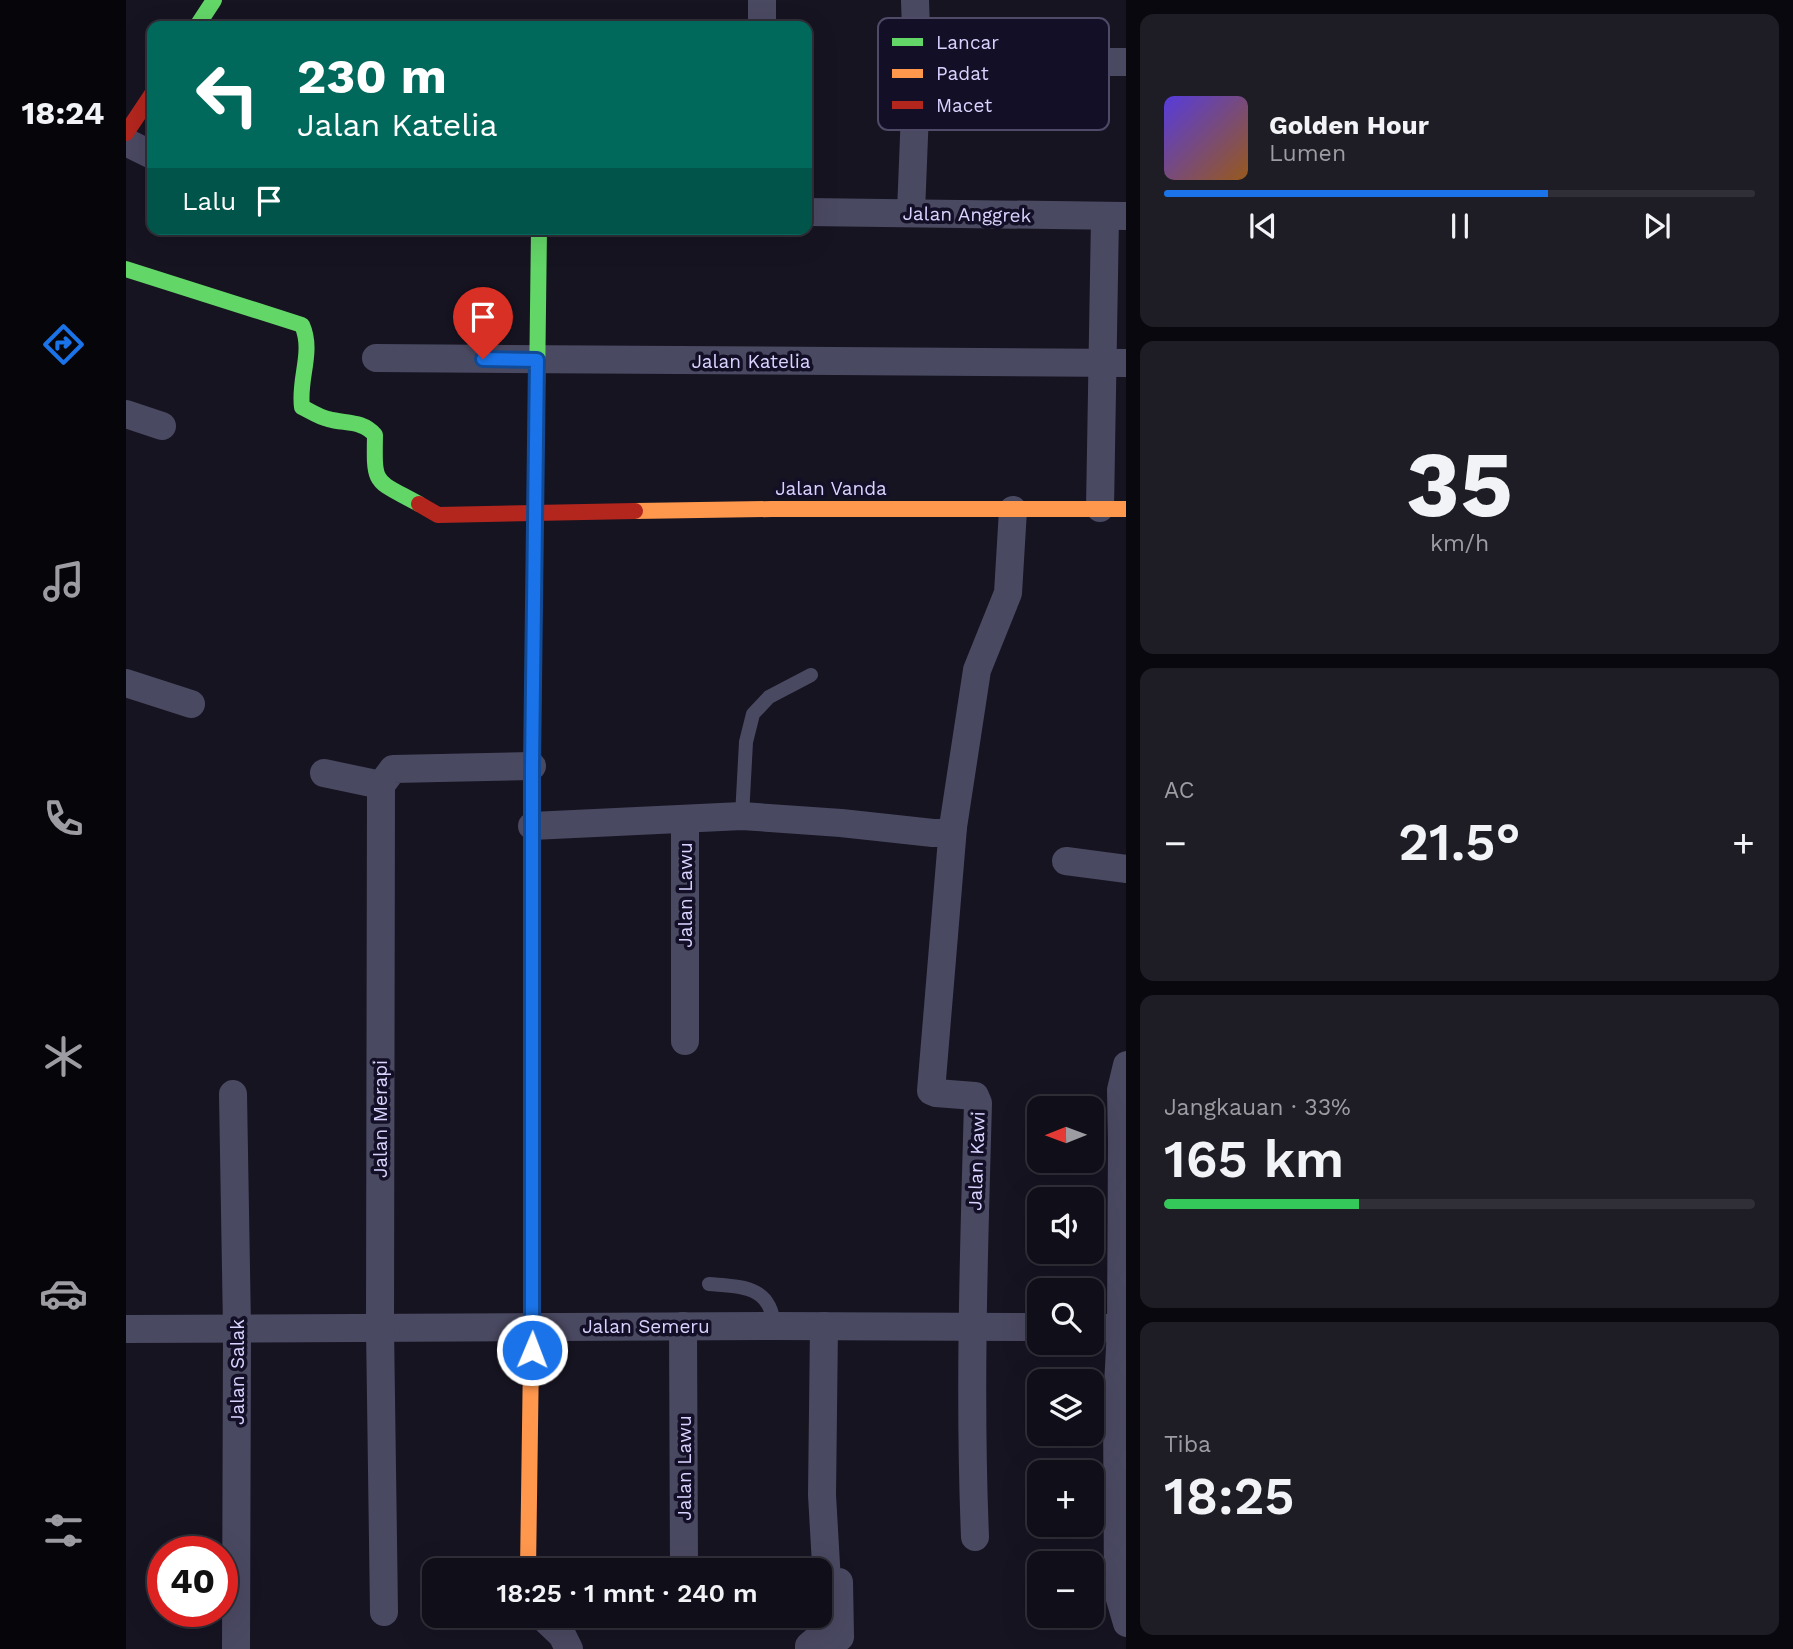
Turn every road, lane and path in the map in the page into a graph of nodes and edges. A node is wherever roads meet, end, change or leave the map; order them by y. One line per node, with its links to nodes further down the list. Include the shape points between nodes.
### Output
1 (214, 0): 5 (street)
2 (762, 0): 6 (street)
3 (915, 0): 4 (street)
4 (915, 18)
5 (200, 21)
6 (762, 21)
7 (147, 102): 9 (street)
8 (914, 130): 13 (street)
9 (126, 133)
10 (126, 142): 11 (street)
11 (147, 152)
12 (812, 212): 13 (street, Jalan Anggrek)
13 (911, 212): 14 (street, Jalan Anggrek)
14 (1116, 217): 19 (street)
15 (539, 235): 18 (street)
16 (126, 269): 24 (street, Jalan Vanda, via 302,325 309,346 302,407 372,430 374,473 381,484 438,515)
17 (376, 358): 18 (street, Jalan Katelia)
18 (537, 360): 19 (street, Jalan Katelia); 24 (street)
19 (1115, 363): 22 (street)
20 (126, 414): 21 (street)
21 (162, 426)
22 (1113, 508): 23 (street, Jalan Vanda)
23 (1013, 510): 24 (street, Jalan Vanda); 34 (street, via 1008,593 977,670)
24 (537, 514): 28 (street)
25 (811, 676): 31 (lane, via 769,697 753,714 746,742)
26 (126, 683): 27 (street)
27 (191, 704)
28 (532, 766): 30 (street, via 393,768); 33 (street)
29 (324, 773): 30 (street)
30 (381, 785): 45 (street, Jalan Merapi)
31 (742, 816): 32 (street); 34 (street, via 933,833)
32 (685, 819): 33 (street, Jalan Lawu); 37 (street, Jalan Lawu)
33 (533, 826): 46 (street)
34 (953, 827): 47 (street, Jalan Kawi, via 931,1091 975,1096 978,1103)
35 (1066, 861): 36 (street)
36 (1126, 869)
37 (685, 1041)
38 (1126, 1068): 40 (street, via 1121,1090)
39 (233, 1094): 49 (street, Jalan Salak)
40 (1124, 1142): 51 (street)
41 (709, 1284): 43 (lane, via 757,1290)
42 (684, 1326): 43 (street, Jalan Semeru); 46 (street, Jalan Semeru); 55 (street, Jalan Lawu)
43 (774, 1326): 44 (street, Jalan Semeru)
44 (824, 1326): 47 (street, Jalan Semeru); 61 (street, via 822,1495 827,1581 839,1582 840,1637 822,1635)
45 (380, 1327): 46 (street, Jalan Semeru); 49 (street, Jalan Semeru); 56 (street, Jalan Merapi)
46 (532, 1327): 54 (street)
47 (971, 1327): 48 (street, Jalan Semeru); 53 (street, Jalan Kawi)
48 (1027, 1327)
49 (237, 1328): 52 (street, Jalan Semeru); 59 (street, Jalan Salak)
50 (1104, 1328): 51 (street)
51 (1121, 1328): 57 (street, via 1116,1405 1118,1592)
52 (126, 1329)
53 (975, 1536)
54 (528, 1558)
55 (684, 1558)
56 (384, 1612)
57 (1126, 1623)
58 (555, 1628): 60 (street)
59 (236, 1649)
60 (569, 1649)
61 (809, 1649)

